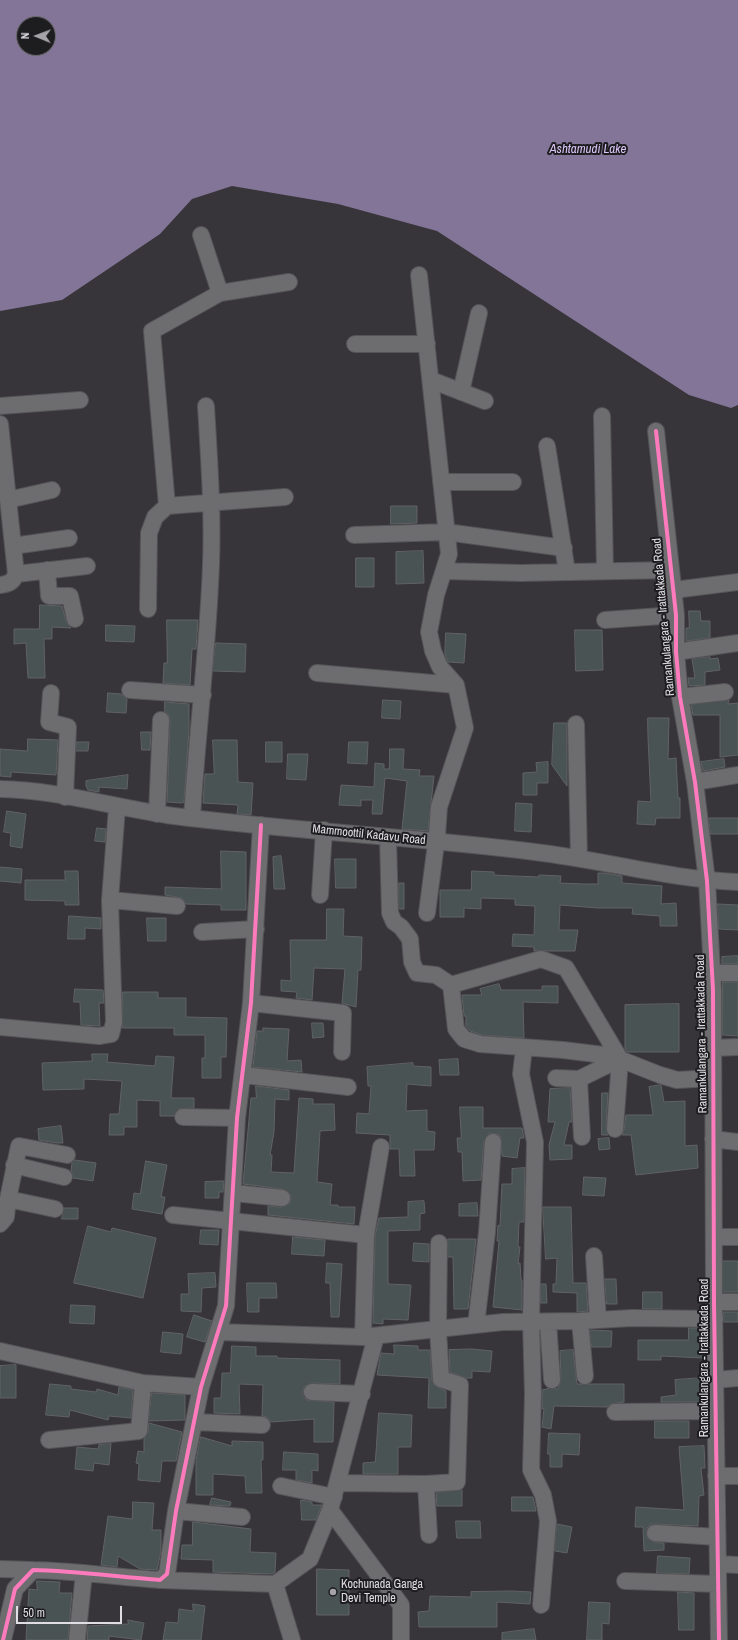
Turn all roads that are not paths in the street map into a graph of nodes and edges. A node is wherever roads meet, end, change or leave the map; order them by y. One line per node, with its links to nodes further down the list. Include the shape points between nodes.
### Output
1 (202, 235): 4 (street)
2 (419, 275): 7 (street)
3 (289, 282): 4 (street)
4 (220, 293): 24 (street, via 152,331)
5 (479, 313): 9 (street)
6 (355, 344): 7 (street)
7 (427, 344): 8 (street)
8 (431, 380): 9 (street); 18 (street)
9 (461, 392): 11 (street)
10 (80, 400): 12 (street)
11 (485, 401)
12 (0, 406)
13 (206, 406): 23 (street)
14 (602, 416): 34 (street)
15 (0, 424): 22 (street)
16 (656, 431): 33 (street, Ramankulangara - Irattakkada Road)
17 (547, 446): 29 (street)
18 (441, 482): 19 (street); 25 (street)
19 (513, 482)
20 (52, 490): 22 (street)
21 (285, 497): 23 (street)
22 (8, 500): 28 (street)
23 (211, 502): 24 (street); 51 (street, via 211,562)
24 (167, 506): 40 (street, via 155,517 149,533)
25 (446, 532): 26 (street); 29 (street); 32 (street, via 449,554)
26 (354, 535)
27 (69, 538): 28 (street)
28 (13, 546): 36 (street)
29 (564, 548): 35 (street)
30 (87, 566): 31 (street)
31 (47, 570): 36 (street); 42 (street, via 49,596 70,596)
32 (444, 570): 35 (street); 47 (street, via 429,632 440,667)
33 (671, 570): 34 (street); 39 (street, Ramankulangara - Irattakkada Road)
34 (605, 571): 35 (street)
35 (567, 572)
36 (16, 574): 38 (street, via 8,584)
37 (738, 582): 39 (street)
38 (0, 585)
39 (674, 590): 41 (street, Ramankulangara - Irattakkada Road)
40 (148, 610)
41 (676, 614): 43 (street); 45 (street, Ramankulangara - Irattakkada Road)
42 (75, 619)
43 (605, 620)
44 (738, 643): 45 (street)
45 (676, 652): 52 (street, Ramankulangara - Irattakkada Road)
46 (317, 673): 47 (street)
47 (456, 685): 65 (street, via 465,728 439,807)
48 (130, 690): 51 (street)
49 (725, 692): 52 (street)
50 (50, 693): 58 (street, via 49,722 68,727)
51 (204, 695): 61 (street, via 197,745)
52 (680, 697): 56 (street, Ramankulangara - Irattakkada Road)
53 (161, 720): 60 (street)
54 (576, 724): 66 (street)
55 (738, 775): 56 (street)
56 (695, 782): 67 (street, Ramankulangara - Irattakkada Road)
57 (0, 789): 58 (street, Mammoottil Kadavu Road, via 27,790)
58 (65, 797): 59 (street, Mammoottil Kadavu Road)
59 (117, 807): 60 (street, Mammoottil Kadavu Road); 70 (street)
60 (157, 814): 61 (street, Mammoottil Kadavu Road)
61 (192, 818): 62 (street, Mammoottil Kadavu Road)
62 (260, 825): 63 (street, Mammoottil Kadavu Road); 73 (street)
63 (324, 830): 64 (street, Mammoottil Kadavu Road); 69 (street)
64 (388, 838): 65 (street, Mammoottil Kadavu Road); 77 (street, via 390,913 394,922 410,938 412,962 417,973 436,974)
65 (436, 842): 66 (street, Mammoottil Kadavu Road); 72 (street)
66 (579, 858): 67 (street, Mammoottil Kadavu Road)
67 (707, 880): 68 (street, Mammoottil Kadavu Road); 75 (street, Ramankulangara - Irattakkada Road)
68 (738, 882)
69 (320, 895)
70 (110, 900): 71 (street); 79 (street, via 114,1022 111,1034 99,1036)
71 (177, 906)
72 (427, 913)
73 (256, 929): 74 (street); 78 (street)
74 (202, 932)
75 (712, 973): 76 (street); 82 (street, Ramankulangara - Irattakkada Road)
76 (738, 973)
77 (451, 985): 81 (street, via 456,1029 464,1039 480,1044); 84 (street, via 541,959 566,968)
78 (251, 1003): 83 (street, via 343,1013); 85 (street)
79 (0, 1027)
80 (738, 1047): 82 (street)
81 (524, 1048): 84 (street, via 563,1050); 118 (street, via 522,1074 535,1142)
82 (713, 1048): 87 (street, Ramankulangara - Irattakkada Road)
83 (342, 1052)
84 (620, 1059): 87 (street, via 660,1076 677,1080); 88 (street); 92 (street)
85 (243, 1075): 89 (street); 91 (street)
86 (556, 1078): 88 (street)
87 (713, 1078): 94 (street, Ramankulangara - Irattakkada Road)
88 (579, 1079): 93 (street)
89 (348, 1088)
90 (183, 1117): 91 (street)
91 (237, 1118): 101 (street)
92 (615, 1129)
93 (582, 1137)
94 (713, 1139): 96 (street); 109 (street, Ramankulangara - Irattakkada Road)
95 (493, 1142): 120 (street, via 487,1232)
96 (738, 1142)
97 (381, 1148): 108 (street)
98 (67, 1155): 99 (street, via 19,1146)
99 (14, 1165): 100 (street); 103 (street)
100 (64, 1177)
101 (234, 1194): 102 (street); 106 (street)
102 (282, 1198)
103 (8, 1199): 104 (street); 107 (street, via 6,1217)
104 (55, 1209)
105 (173, 1215): 106 (street)
106 (232, 1222): 108 (street); 122 (street, via 226,1306)
107 (0, 1224)
108 (366, 1235): 123 (street)
109 (715, 1237): 110 (street); 113 (street, Ramankulangara - Irattakkada Road)
110 (738, 1237)
111 (439, 1243): 121 (street)
112 (594, 1256): 116 (street)
113 (714, 1302): 114 (street); 115 (street, Ramankulangara - Irattakkada Road)
114 (738, 1302)
115 (714, 1319): 116 (street); 128 (street, Ramankulangara - Irattakkada Road)
116 (598, 1320): 117 (street)
117 (580, 1321): 119 (street); 125 (street)
118 (531, 1322): 119 (street); 120 (street); 157 (street, via 531,1470 543,1495 548,1521)
119 (548, 1322): 127 (street)
120 (476, 1325): 121 (street)
121 (438, 1330): 123 (street); 140 (street, via 441,1379 460,1385 457,1482)
122 (218, 1332): 123 (street); 130 (street)
123 (370, 1337): 132 (street)
124 (0, 1351): 129 (street)
125 (585, 1376)
126 (738, 1378): 128 (street)
127 (552, 1380)
128 (715, 1380): 133 (street, Ramankulangara - Irattakkada Road)
129 (143, 1383): 130 (street); 137 (street, via 139,1432)
130 (201, 1387): 135 (street)
131 (312, 1392): 132 (street)
132 (362, 1394): 142 (street)
133 (715, 1411): 134 (street); 138 (street, Ramankulangara - Irattakkada Road)
134 (615, 1412)
135 (195, 1422): 136 (street); 143 (street)
136 (262, 1425)
137 (49, 1440)
138 (716, 1476): 139 (street); 147 (street, Ramankulangara - Irattakkada Road)
139 (738, 1476)
140 (426, 1484): 142 (street); 146 (street)
141 (281, 1486): 142 (street)
142 (334, 1497): 155 (street, via 310,1559); 162 (street, via 401,1605)
143 (176, 1511): 144 (street); 153 (street, via 167,1574)
144 (242, 1517)
145 (655, 1533): 147 (street)
146 (429, 1535)
147 (717, 1537): 148 (street, Ramankulangara - Irattakkada Road)
148 (718, 1564): 149 (street); 156 (street, Ramankulangara - Irattakkada Road)
149 (738, 1564)
150 (0, 1569): 151 (street)
151 (33, 1570): 152 (street); 158 (street, via 15,1589)
152 (84, 1573): 153 (street); 160 (street)
153 (160, 1580): 155 (street)
154 (625, 1581): 156 (street)
155 (275, 1584): 161 (street)
156 (718, 1584): 163 (street, Ramankulangara - Irattakkada Road)
157 (541, 1605)
158 (5, 1608): 159 (street)
159 (3, 1640)
160 (77, 1640)
161 (292, 1640)
162 (401, 1640)
163 (719, 1640)

